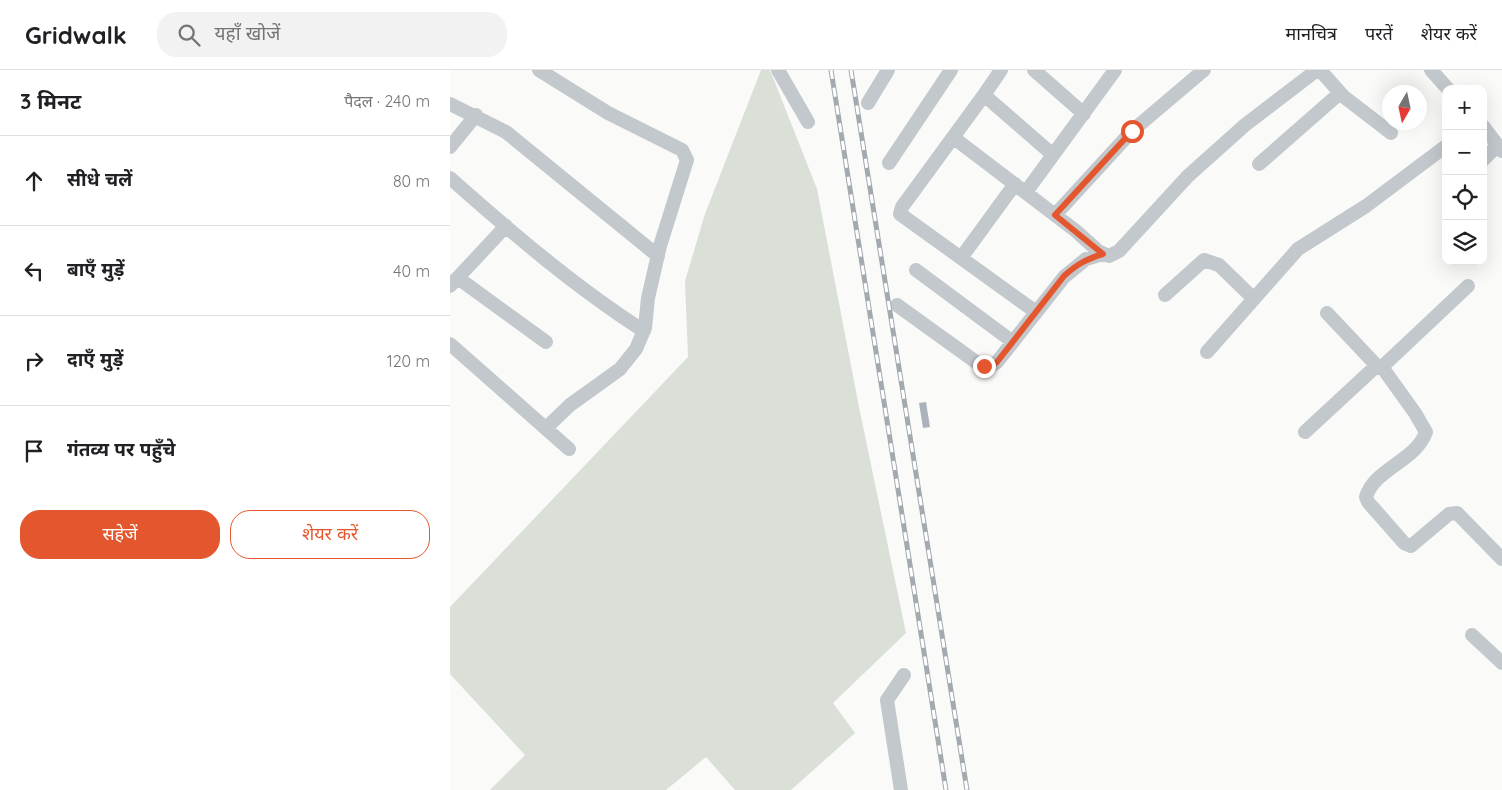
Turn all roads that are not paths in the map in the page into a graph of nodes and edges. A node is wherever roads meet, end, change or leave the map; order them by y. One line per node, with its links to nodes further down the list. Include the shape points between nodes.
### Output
1 (539, 70): 34 (street, via 608,113 686,154)
2 (778, 70): 18 (street)
3 (888, 70): 14 (street)
4 (951, 70): 27 (street)
5 (1002, 70): 13 (street)
6 (1034, 70): 16 (street)
7 (1115, 70): 16 (street)
8 (1204, 70): 31 (street, via 1132,131)
9 (1319, 70): 12 (street); 33 (street, via 1245,125 1188,176 1119,251 1109,256)
10 (1431, 70): 11 (street)
11 (1444, 85)
12 (1340, 93): 20 (street); 28 (street)
13 (984, 95): 21 (street); 25 (street)
14 (868, 103)
15 (450, 104): 17 (street)
16 (1084, 114): 25 (street)
17 (476, 115): 22 (street); 34 (street, via 514,138)
18 (808, 122)
19 (1486, 130): 23 (street)
20 (1391, 133)
21 (954, 138): 30 (street); 35 (street, via 900,210 902,217)
22 (450, 146)
23 (1500, 148): 26 (street)
24 (1442, 149): 40 (street, via 1351,216 1309,240)
25 (1053, 155): 30 (street)
26 (1487, 157)
27 (889, 163)
28 (1259, 164)
29 (450, 178): 32 (street)
30 (1021, 188): 31 (street); 35 (street)
31 (1055, 215): 33 (street)
32 (506, 226): 37 (street); 44 (street, via 614,312)
33 (1103, 254): 42 (street, via 1075,266)
34 (658, 256): 44 (street)
35 (961, 258): 42 (street)
36 (916, 270): 46 (street)
37 (454, 282): 45 (street)
38 (1468, 286): 49 (street)
39 (1165, 295): 40 (street, via 1204,260 1219,265)
40 (1254, 299): 48 (street)
41 (897, 305): 46 (street, via 984,366 994,365)
42 (1036, 312): 46 (street)
43 (1327, 313): 49 (street)
44 (644, 331): 50 (street, via 636,349 620,369 570,405)
45 (546, 342)
46 (1013, 342)
47 (450, 344): 50 (street)
48 (1207, 352)
49 (1380, 366): 51 (street); 53 (street, via 1416,413 1426,432 1416,447 1372,486 1366,497 1368,502 1404,543 1411,546 1449,514 1457,513)
50 (546, 428): 52 (street)
51 (1305, 432)
52 (569, 449)
53 (1502, 560)
54 (1472, 635): 55 (street)
55 (1502, 663)
56 (904, 675): 57 (street, via 888,700)
57 (901, 790)

